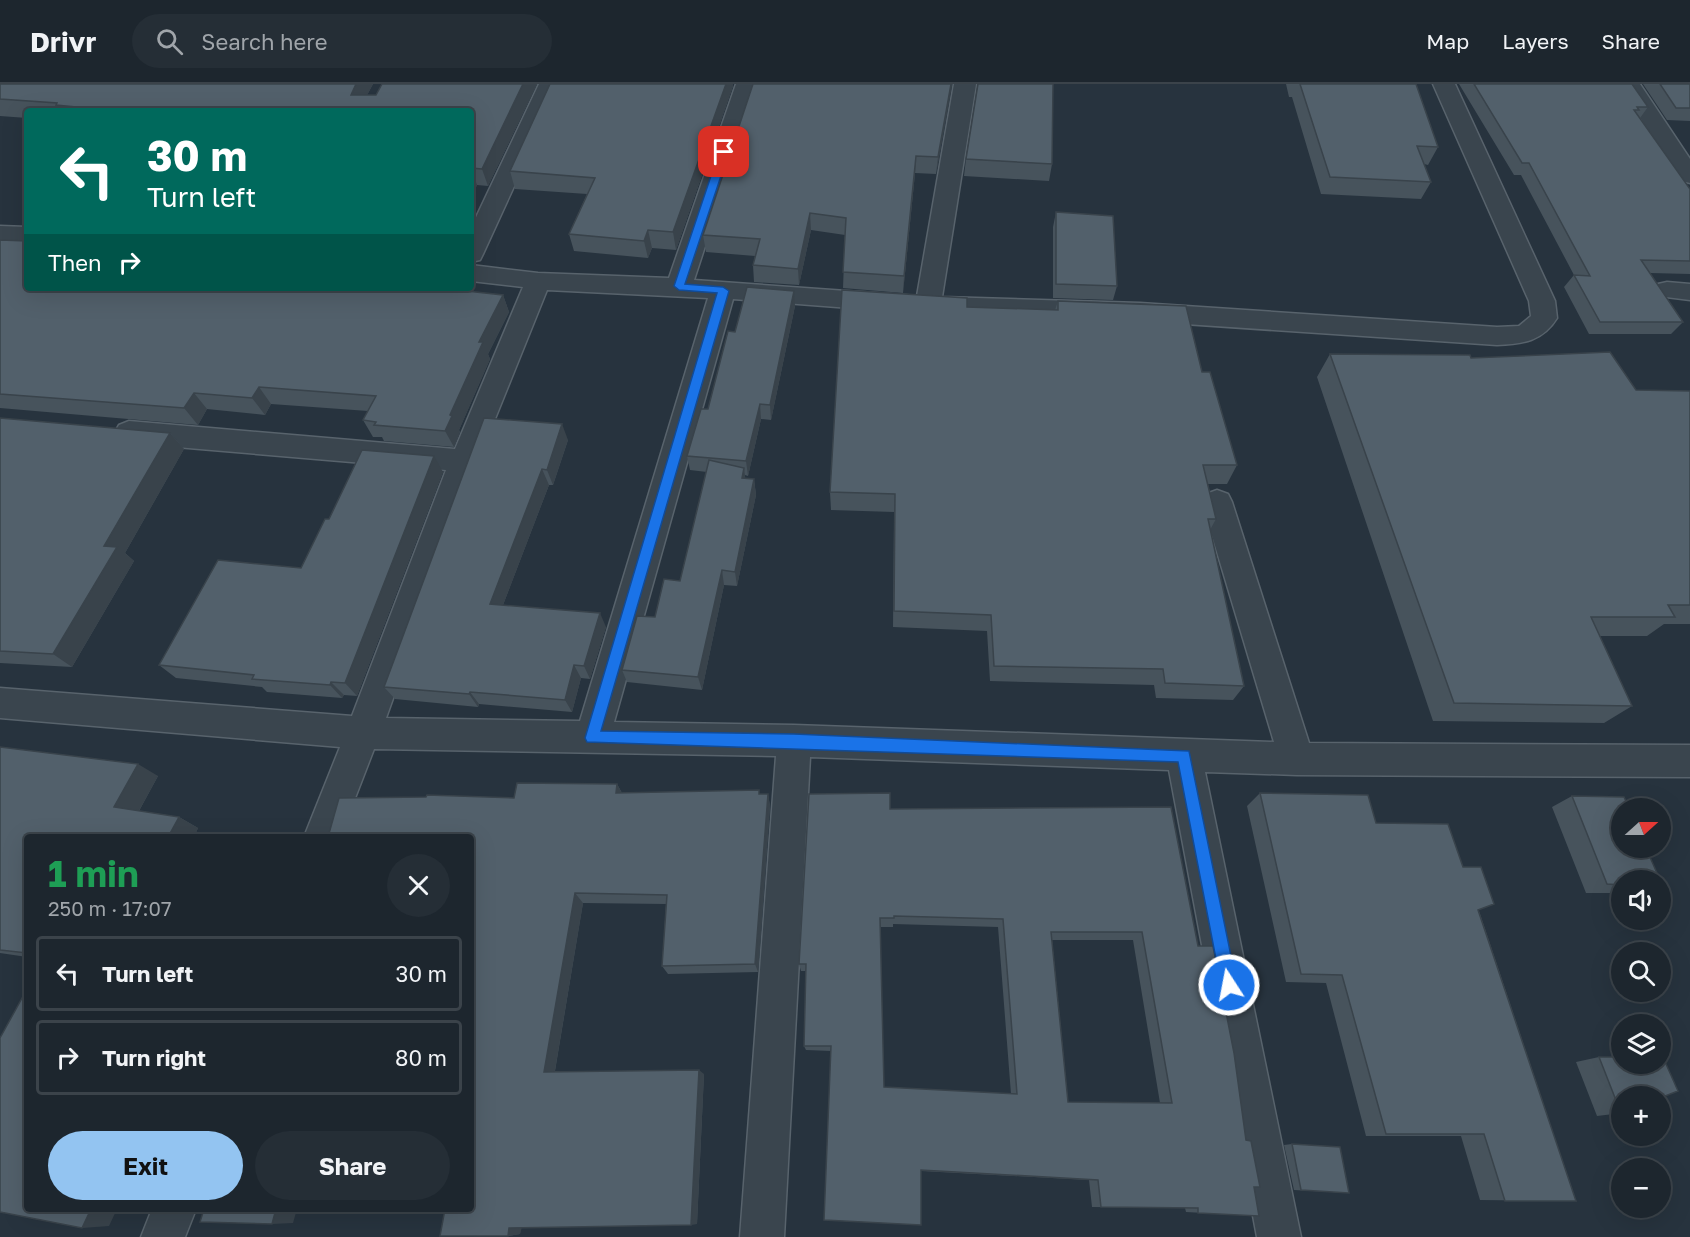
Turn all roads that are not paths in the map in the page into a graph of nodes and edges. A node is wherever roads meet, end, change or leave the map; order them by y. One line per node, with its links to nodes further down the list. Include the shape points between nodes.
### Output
1 (550, 84): 9 (street)
2 (747, 84): 12 (street)
3 (965, 84): 14 (street)
4 (1444, 84): 14 (street, via 1542,301 1544,318 1534,330 1497,336 1140,312)
5 (1629, 84): 6 (street)
6 (1690, 176)
7 (0, 234): 8 (street)
8 (24, 235)
9 (474, 248)
10 (474, 273): 11 (street)
11 (538, 281): 12 (street); 16 (street)
12 (679, 286): 13 (street)
13 (723, 291): 14 (street); 20 (street)
14 (928, 305)
15 (107, 430): 16 (street)
16 (464, 461): 19 (street)
17 (1217, 502): 23 (street)
18 (0, 704): 19 (street)
19 (363, 733): 20 (street); 25 (street)
20 (592, 738): 21 (street)
21 (794, 741): 22 (street); 28 (street)
22 (1184, 755): 23 (street); 29 (street)
23 (1297, 759): 24 (street)
24 (1690, 761)
25 (323, 834)
26 (173, 1212): 27 (street)
27 (163, 1237)
28 (762, 1237)
29 (1279, 1237)

